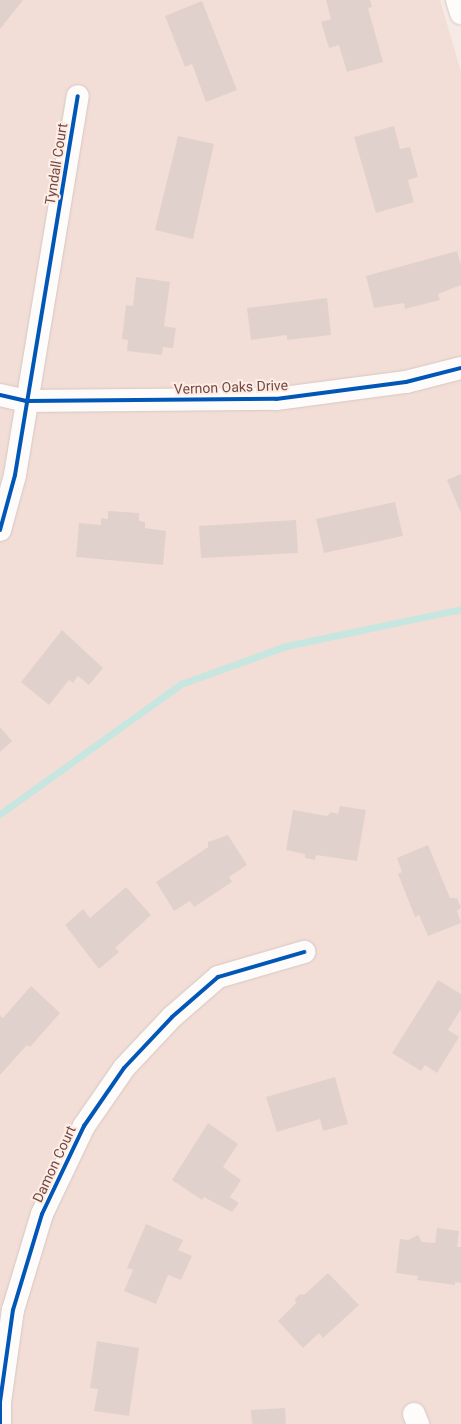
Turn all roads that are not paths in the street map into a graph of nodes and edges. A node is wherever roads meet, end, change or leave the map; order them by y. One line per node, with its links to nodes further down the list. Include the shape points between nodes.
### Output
1 (457, 0): 2 (street)
2 (461, 12)
3 (78, 96): 6 (street, Tyndall Court, via 48,289)
4 (461, 368): 6 (street, Vernon Oaks Drive, via 406,382 276,399)
5 (0, 395): 6 (street, Vernon Oaks Drive)
6 (26, 401): 7 (street, Tyndall Court, via 15,475)
7 (0, 530)
8 (304, 952): 9 (street, Damon Court, via 218,977 172,1017 124,1068 84,1126 42,1214 13,1310 0,1402)
9 (0, 1424)

